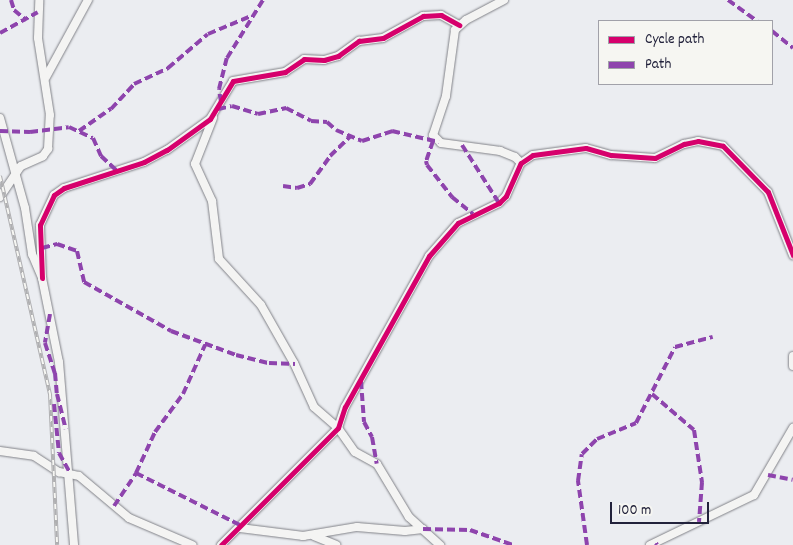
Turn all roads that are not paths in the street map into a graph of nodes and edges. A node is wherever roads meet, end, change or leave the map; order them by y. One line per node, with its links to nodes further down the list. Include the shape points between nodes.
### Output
1 (39, 0): 5 (street, via 37,31)
2 (88, 0): 5 (street)
3 (504, 0): 4 (street)
4 (459, 25): 6 (street, via 441,15 423,16 383,38 359,41 338,56 324,60 304,59 285,72 237,80); 8 (street, via 452,36 446,96 434,127 434,138 442,143 500,151)
5 (46, 77): 9 (street, via 50,115 47,152 25,162)
6 (216, 114): 12 (street, via 156,157 79,182 54,195 40,225); 15 (street, via 195,164 212,201 219,259 261,305 294,362 314,407)
7 (0, 118): 9 (street)
8 (521, 163): 11 (street, via 533,154 550,150 592,148 611,155 655,158 698,141 718,145 740,161 768,192); 15 (street, via 506,196 499,203 458,223 429,256 345,407)
9 (15, 175): 10 (street); 12 (street, via 25,208 32,254)
10 (0, 197)
11 (793, 255)
12 (42, 278): 18 (street, via 63,390)
13 (793, 356): 14 (street)
14 (793, 366)
15 (338, 428): 19 (street); 20 (street, via 355,452 376,464 401,506)
16 (793, 428): 27 (street, via 754,495)
17 (0, 451): 18 (street, via 34,456 59,472)
18 (69, 471): 22 (street); 23 (street, via 130,518)
19 (240, 528): 21 (street); 24 (street)
20 (423, 529): 21 (street, via 405,531 357,527); 26 (street)
21 (312, 535): 25 (street)
22 (74, 545)
23 (192, 545)
24 (221, 545)
25 (336, 545)
26 (440, 545)
27 (650, 545)

